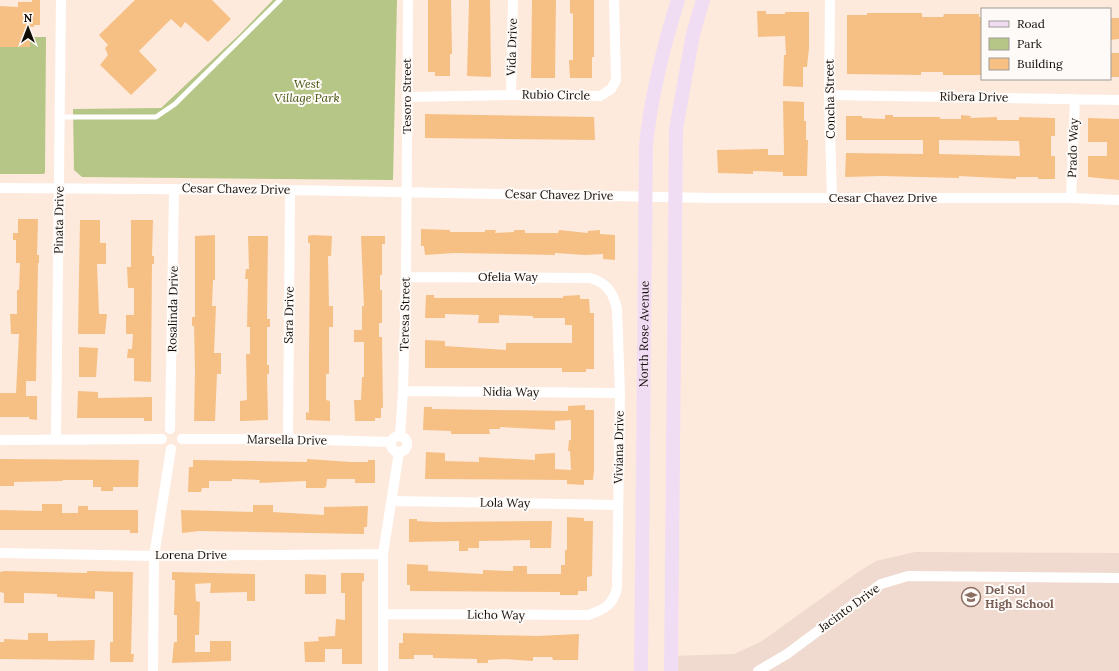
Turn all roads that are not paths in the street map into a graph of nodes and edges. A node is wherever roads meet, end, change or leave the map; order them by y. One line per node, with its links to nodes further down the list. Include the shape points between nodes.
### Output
1 (61, 0): 14 (street, Pinata Drive)
2 (280, 0): 14 (lane, via 175,104 156,116)
3 (408, 0): 11 (street, Tesoro Street)
4 (513, 0): 9 (street, Vida Drive)
5 (614, 0): 9 (street, Rubio Circle, via 616,80 611,90 600,96)
6 (678, 0): 20 (main road, North Rose Avenue, via 666,38 648,118)
7 (703, 0): 21 (main road, via 693,34 676,129)
8 (830, 0): 10 (street, Concha Street)
9 (511, 95): 11 (street, Rubio Circle)
10 (829, 95): 12 (street, Ribera Drive); 23 (street, Concha Street)
11 (408, 97): 19 (street, Tesoro Street)
12 (1075, 99): 13 (street, Ribera Drive); 22 (street, Prado Way)
13 (1119, 100)
14 (60, 118): 16 (street, Pinata Drive)
15 (0, 188): 16 (street, Cesar Chavez Drive)
16 (60, 189): 17 (street, Cesar Chavez Drive); 35 (street, Pinata Drive)
17 (174, 189): 18 (street, Cesar Chavez Drive); 29 (street, Rosalinda Drive)
18 (290, 190): 19 (street, Cesar Chavez Drive); 32 (street, Sara Drive)
19 (407, 192): 20 (street, Cesar Chavez Drive); 25 (street, Teresa Street)
20 (644, 198): 21 (street, Cesar Chavez Drive); 48 (main road, North Rose Avenue)
21 (674, 198): 23 (street, Cesar Chavez Drive); 49 (main road)
22 (1071, 198): 23 (street, Cesar Chavez Drive); 24 (street, Cesar Chavez Drive)
23 (832, 199)
24 (1119, 200)
25 (406, 277): 26 (street, Ofelia Way, via 590,278); 27 (street, Teresa Street)
26 (608, 287): 28 (street, Viviana Drive, via 614,296 617,309)
27 (403, 392): 28 (street, Nidia Way); 33 (street, Teresa Street)
28 (620, 393): 39 (street, Viviana Drive)
29 (170, 429): 30 (street, via 163,434); 31 (street, via 178,432)
30 (162, 439): 35 (street); 36 (street, via 163,444)
31 (182, 439): 32 (street, Marsella Drive); 36 (street, via 178,446)
32 (288, 439): 33 (street, Marsella Drive)
33 (396, 439): 37 (street, via 392,448); 37 (street, via 405,438 408,444 405,450)
34 (0, 440): 35 (street)
35 (56, 440)
36 (171, 449): 42 (street)
37 (399, 452): 38 (street)
38 (392, 501): 39 (street, Lola Way); 41 (street)
39 (618, 505): 44 (street, Viviana Drive, via 617,588)
40 (0, 553): 42 (street, Lorena Drive)
41 (383, 554): 42 (street, Lorena Drive); 45 (street)
42 (154, 556): 46 (street)
43 (1119, 578): 50 (street, Jacinto Drive, via 908,576 881,584 787,654)
44 (608, 607): 45 (street, Licho Way, via 588,615)
45 (383, 614): 47 (street)
46 (153, 671)
47 (383, 671)
48 (641, 671)
49 (671, 671)
50 (758, 671)

